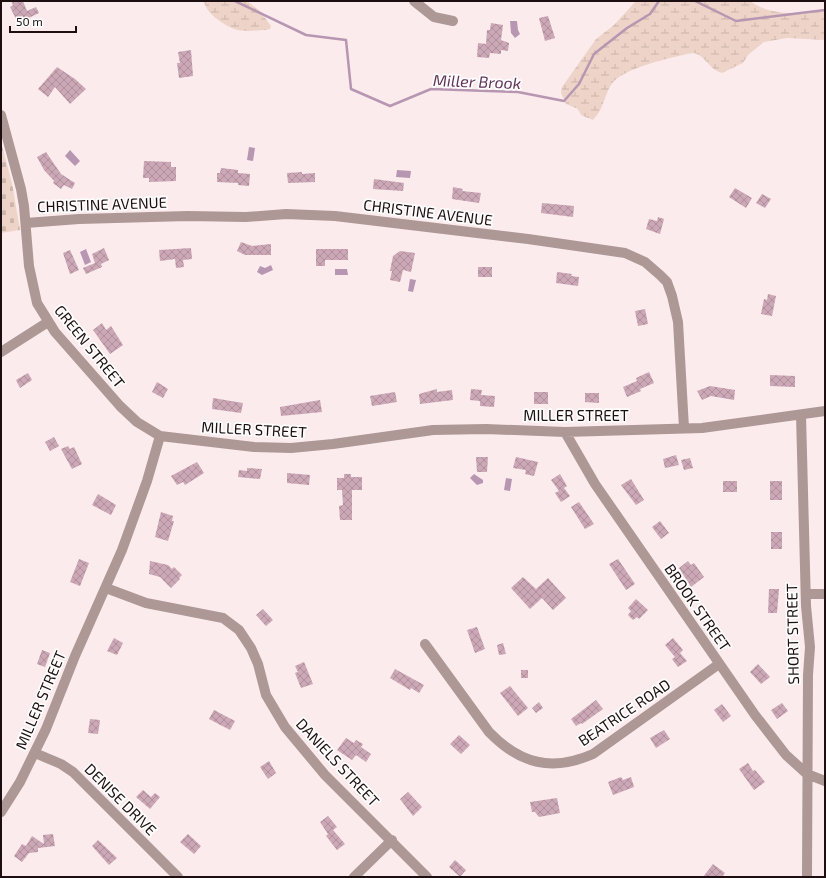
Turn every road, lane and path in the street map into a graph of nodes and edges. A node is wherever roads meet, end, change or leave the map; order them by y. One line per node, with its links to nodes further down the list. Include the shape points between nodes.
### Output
1 (414, 1): 2 (street, via 434,17)
2 (453, 21)
3 (1, 115): 4 (street, GREEN STREET, via 21,189)
4 (26, 222): 5 (street, GREEN STREET, via 32,282 37,303); 9 (street, CHRISTINE AVENUE, via 286,214 335,216 625,253 645,262 660,275 667,282 672,296 678,322)
5 (48, 322): 6 (street); 11 (street, GREEN STREET, via 120,406 137,422)
6 (1, 352)
7 (825, 411): 8 (street, MILLER STREET)
8 (801, 415): 9 (street, MILLER STREET); 13 (street, SHORT STREET)
9 (684, 428): 10 (street, MILLER STREET)
10 (565, 432): 11 (street, MILLER STREET, via 433,430 291,448 254,447); 16 (street, BROOK STREET, via 595,484)
11 (160, 436): 12 (street, MILLER STREET, via 137,508)
12 (106, 588): 17 (street, MILLER STREET); 21 (street, DANIELS STREET, via 146,603 223,618 239,630 251,648 266,695 285,728 325,775)
13 (806, 594): 14 (street); 18 (street, SHORT STREET, via 810,647)
14 (825, 594)
15 (425, 644): 16 (street, BEATRICE ROAD, via 499,742 528,760 548,764 576,761 593,754)
16 (719, 664): 18 (street, BROOK STREET, via 786,755)
17 (35, 753): 20 (street, MILLER STREET); 22 (street, DENISE DRIVE, via 74,772)
18 (807, 774): 19 (street, BROOK STREET); 25 (street, SHORT STREET)
19 (825, 781)
20 (1, 812)
21 (392, 840): 23 (street); 24 (street, DANIELS STREET)
22 (178, 877)
23 (354, 877)
24 (427, 877)
25 (807, 877)

